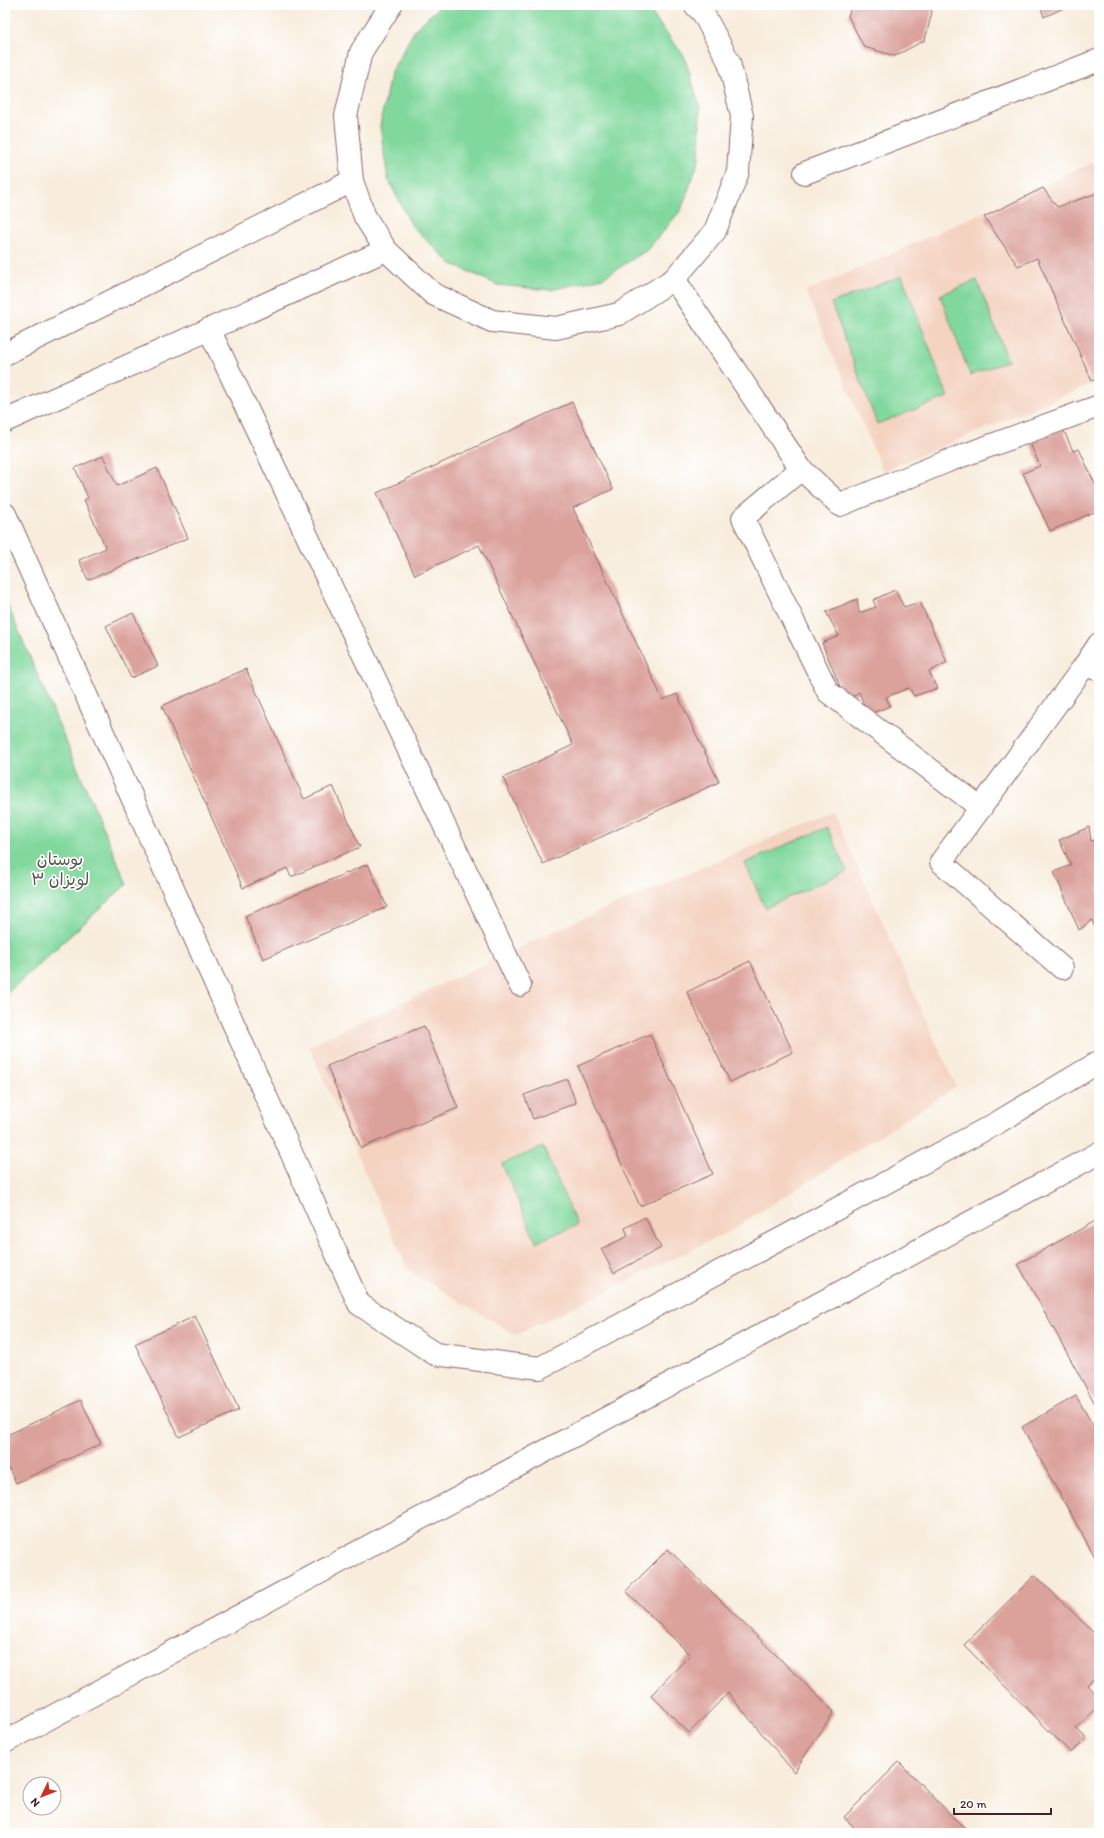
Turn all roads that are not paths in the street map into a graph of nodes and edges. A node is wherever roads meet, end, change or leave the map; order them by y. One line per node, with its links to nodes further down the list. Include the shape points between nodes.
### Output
1 (391, 5): 5 (street, via 361,52 346,116)
2 (695, 5): 7 (street, via 703,13 730,62 742,116 738,172 715,231)
3 (1099, 60): 4 (street)
4 (805, 172)
5 (352, 181): 6 (street, via 365,217); 9 (street)
6 (386, 250): 7 (street, via 433,294 492,321 556,328 619,314); 8 (street)
7 (674, 279): 12 (street)
8 (209, 329): 11 (street); 18 (street)
9 (5, 354)
10 (1099, 406): 12 (street, via 948,461 840,505)
11 (5, 421)
12 (801, 469): 16 (street, via 743,518 828,692)
13 (5, 514): 19 (street, via 359,1304 435,1354 540,1368 995,1124)
14 (1099, 644): 15 (street)
15 (1092, 668): 16 (street)
16 (981, 808): 17 (street, via 941,862)
17 (1062, 968)
18 (520, 985)
19 (1099, 1062)
20 (1099, 1153): 21 (street)
21 (5, 1742)

